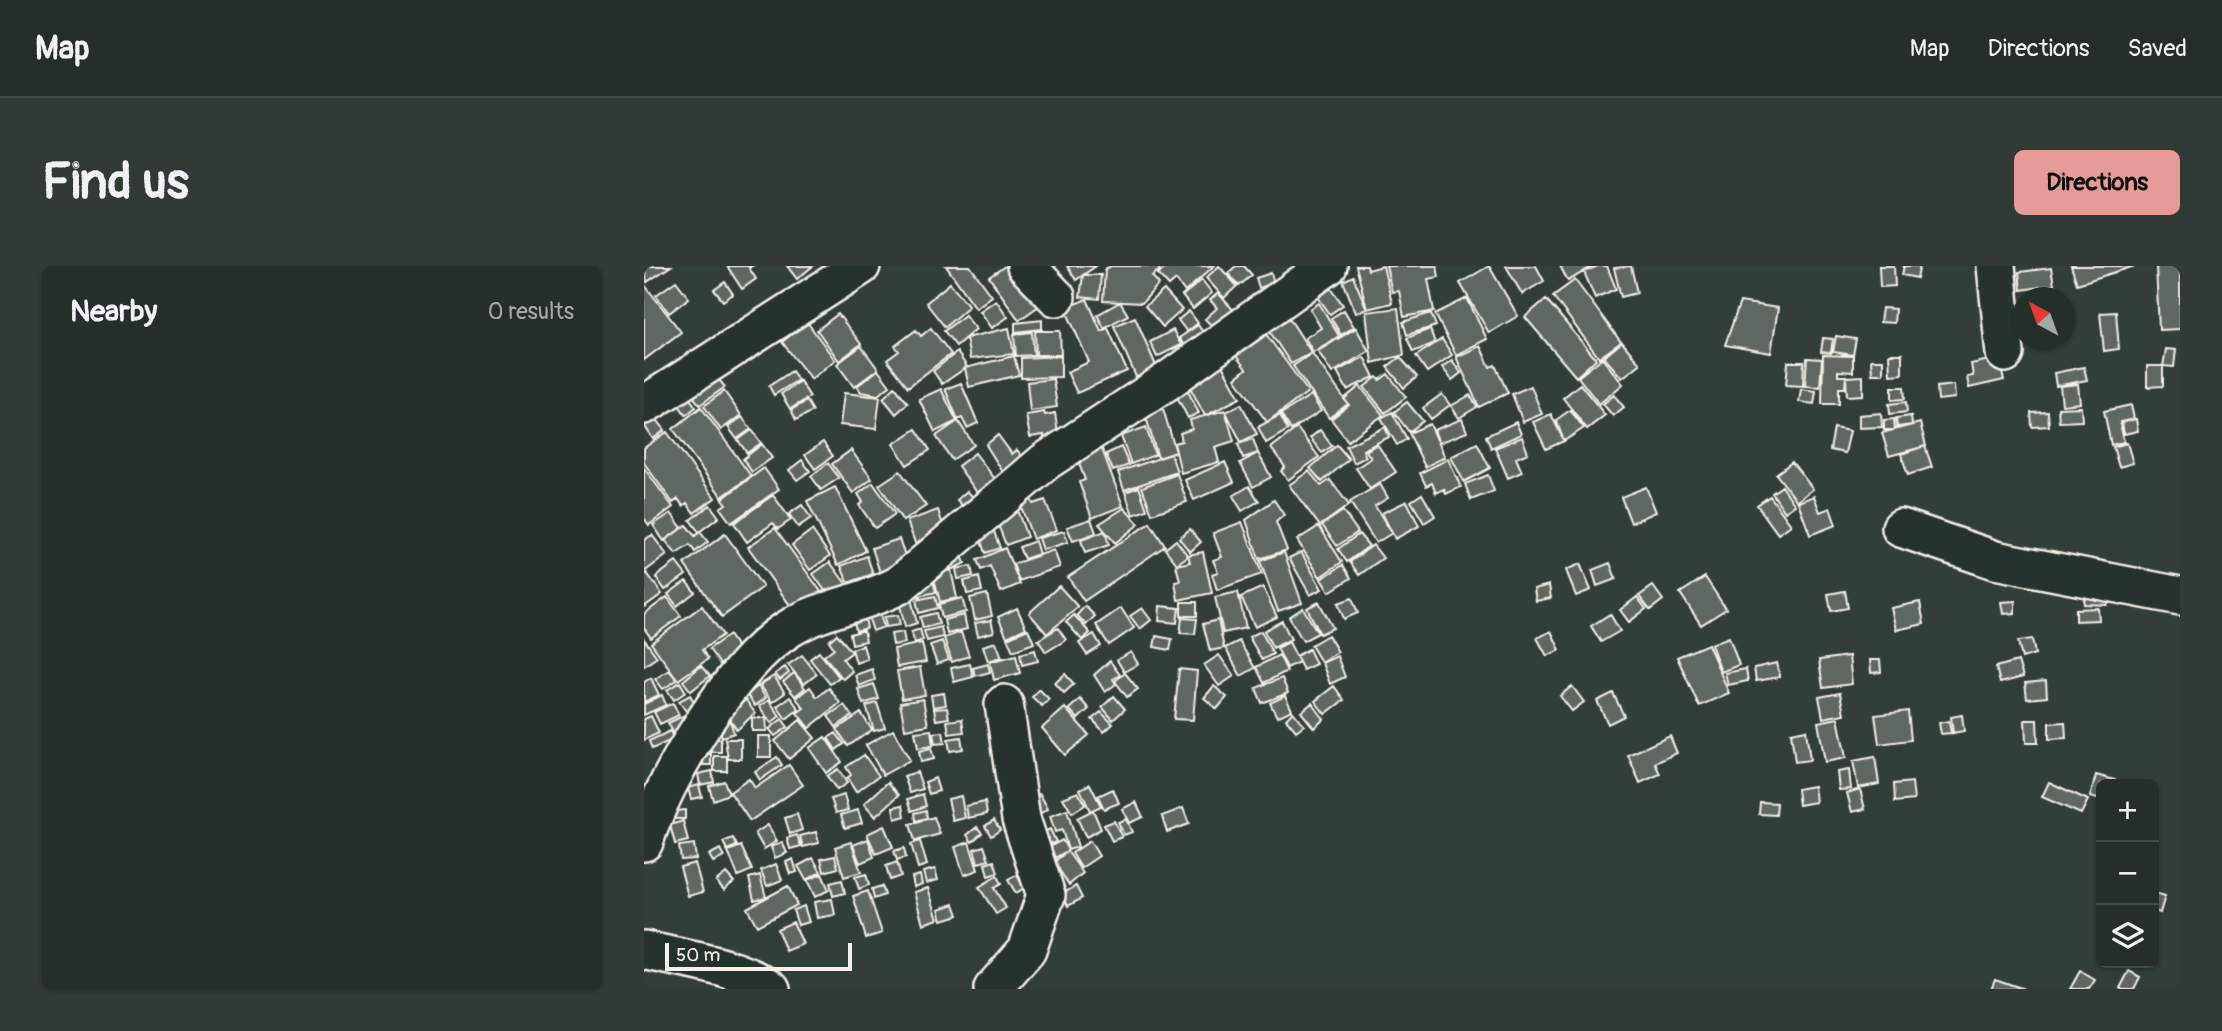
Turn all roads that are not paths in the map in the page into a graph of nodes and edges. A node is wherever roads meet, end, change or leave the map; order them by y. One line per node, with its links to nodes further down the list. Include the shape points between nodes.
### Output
1 (862, 266): 7 (street)
2 (1026, 266): 5 (street)
3 (1328, 266): 11 (street, via 1166,383 1046,461 899,585 802,622 765,646 733,681 673,774)
4 (1996, 266): 6 (street)
5 (1056, 296)
6 (2005, 353)
7 (644, 405)
8 (1901, 528): 9 (street, via 1995,560)
9 (2180, 596)
10 (1004, 704): 14 (street, via 1021,819 1046,895 1027,950)
11 (644, 842)
12 (644, 950): 13 (street, via 731,971)
13 (771, 989)
14 (993, 989)

